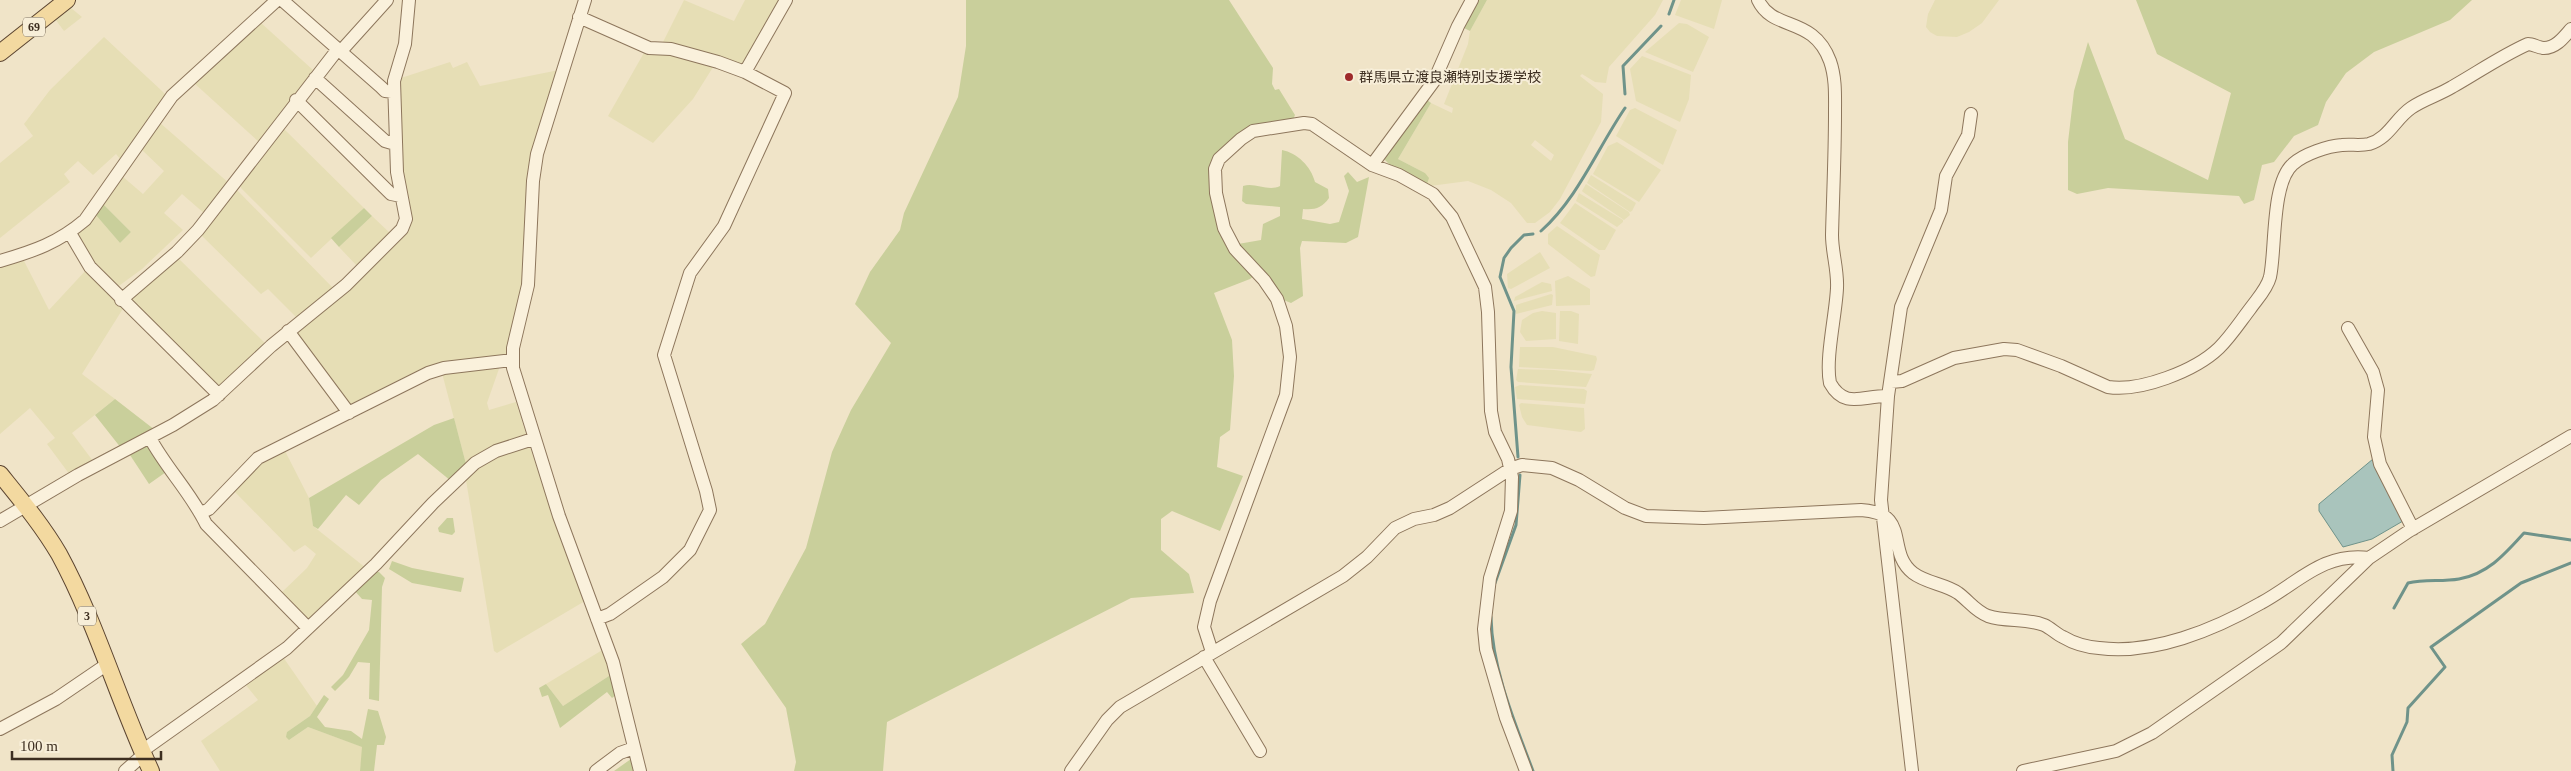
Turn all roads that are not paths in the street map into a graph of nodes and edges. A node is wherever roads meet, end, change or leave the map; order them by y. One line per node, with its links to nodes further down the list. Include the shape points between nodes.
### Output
1 (67, 0): 13 (main road, 69)
2 (277, 0): 22 (street, via 172,96 90,213)
3 (282, 0): 12 (street)
4 (387, 0): 12 (street)
5 (409, 0): 16 (street)
6 (585, 0): 10 (street)
7 (786, 0): 14 (street)
8 (1472, 0): 20 (street, via 1434,81)
9 (1758, 0): 30 (street, via 1772,17 1812,34 1825,49 1833,68 1835,163 1832,236 1838,275 1830,383 1839,395 1852,400)
10 (579, 17): 14 (street, via 649,48 671,49); 27 (street, via 537,154 528,285)
11 (2571, 29): 28 (street, via 2551,47 2528,44 2410,108 2378,140 2368,144 2337,145 2293,164 2286,171 2275,217 2269,280 2226,340 2212,354 2194,364 2142,386 2119,389 2025,353 2004,349 1954,358)
12 (339, 50): 15 (street); 16 (street, via 385,91)
13 (0, 53)
14 (746, 72): 43 (street, via 784,93 724,226 690,273 664,355 710,510 699,535 678,564 610,614)
15 (315, 78): 17 (street); 19 (street, via 385,141)
16 (394, 92): 19 (street)
17 (296, 100): 21 (street, via 391,194); 24 (street, via 198,230)
18 (1971, 114): 28 (street, via 1968,136 1946,176 1938,217 1902,307)
19 (395, 144): 21 (street)
20 (1372, 165): 35 (street, via 1418,184 1438,200 1458,228 1481,276 1488,312 1492,418); 45 (street, via 1312,124 1304,123 1259,129 1247,134 1219,159 1215,169 1216,193 1224,228 1235,249 1277,299 1286,326 1290,357 1286,395 1210,602 1204,627)
21 (401, 196): 26 (street, via 406,219 402,229 346,284)
22 (70, 233): 23 (street, via 52,244); 24 (street, via 86,263)
23 (0, 261)
24 (121, 300): 29 (street)
25 (2348, 328): 41 (street, via 2373,372 2378,390 2374,437 2380,464)
26 (288, 332): 29 (street); 31 (street)
27 (512, 360): 31 (street, via 435,370); 34 (street, via 514,378)
28 (1891, 382): 30 (street)
29 (219, 395): 33 (street)
30 (1888, 396): 39 (street)
31 (350, 413): 38 (street, via 254,461 209,509)
32 (2571, 436): 41 (street)
33 (150, 438): 37 (street, via 78,474); 38 (street)
34 (533, 439): 43 (street); 44 (street, via 475,463)
35 (1510, 469): 39 (street, via 1529,464 1552,468 1579,480 1624,508 1646,516 1704,518 1861,510); 45 (street, via 1450,508 1395,528 1343,576); 56 (street, via 1511,511 1490,578 1484,629 1486,649 1506,718)
36 (0, 474): 37 (main road, 3)
37 (26, 505): 40 (street); 46 (main road, 3, via 49,537 66,569)
38 (201, 513): 44 (street, via 206,524)
39 (1882, 513): 42 (street, via 1891,522 1903,560 1916,575 1958,593 1988,616 2034,622 2063,638 2099,648 2147,646 2192,634 2261,603 2329,562 2344,557); 57 (street)
40 (0, 521)
41 (2413, 529): 42 (street)
42 (2369, 558): 58 (street, via 2280,643 2152,733 2116,751)
43 (597, 619): 48 (street, via 618,679)
44 (308, 628): 50 (street, via 280,654)
45 (1208, 655): 49 (street); 55 (street, via 1120,707)
46 (106, 665): 47 (street, via 48,703); 50 (main road, 3)
47 (0, 729)
48 (634, 748): 53 (street, via 620,753); 54 (street)
49 (1260, 751)
50 (142, 753): 51 (street); 52 (main road, 3)
51 (125, 771)
52 (151, 771)
53 (596, 771)
54 (640, 771)
55 (1071, 771)
56 (1526, 771)
57 (1912, 771)
58 (2023, 771)

